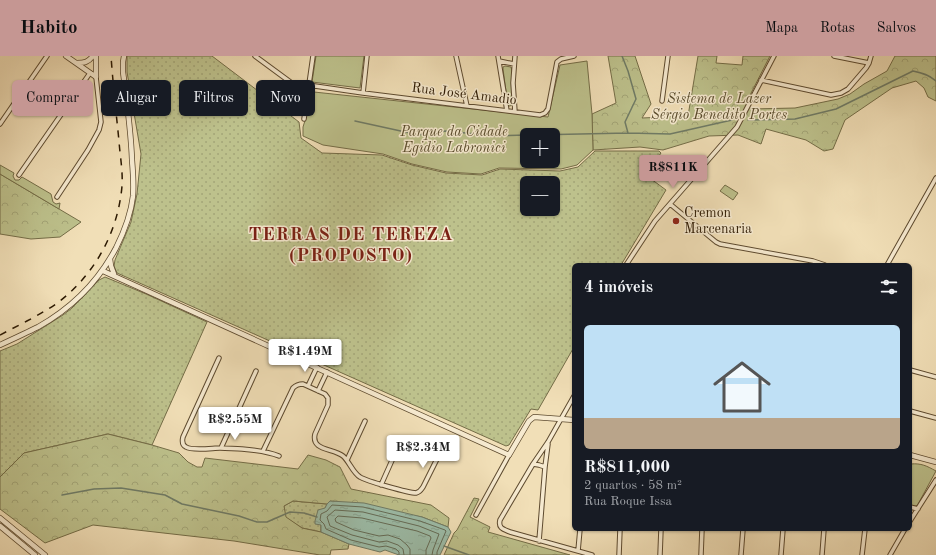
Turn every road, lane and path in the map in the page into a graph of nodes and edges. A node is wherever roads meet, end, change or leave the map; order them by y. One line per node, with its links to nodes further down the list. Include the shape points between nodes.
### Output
1 (47, 56): 35 (street)
2 (66, 56): 19 (street)
3 (93, 56): 19 (street, via 87,62)
4 (96, 56): 23 (street)
5 (124, 56): 40 (street, via 123,72 131,139 133,192 124,231)
6 (255, 56): 24 (street, Rua José Amadio)
7 (313, 56): 25 (street)
8 (367, 56): 28 (street)
9 (453, 56): 10 (street)
10 (456, 56): 30 (street)
11 (498, 56): 18 (street)
12 (515, 56): 21 (street)
13 (574, 56): 32 (street, Rua José Amadio, via 557,62 548,109 545,113 538,115)
14 (668, 56): 29 (street)
15 (774, 56): 26 (street)
16 (834, 56): 20 (street)
17 (871, 56): 20 (street)
18 (499, 61): 21 (street); 31 (street)
19 (76, 63): 22 (street)
20 (869, 63): 26 (street, via 848,89 838,95)
21 (514, 64): 32 (street)
22 (90, 73): 23 (street); 36 (street)
23 (96, 77): 38 (street, via 101,122 99,130)
24 (288, 80)
25 (309, 80)
26 (762, 80): 39 (street, via 737,127)
27 (315, 86): 28 (street, Rua José Amadio)
28 (363, 93): 30 (street, Rua José Amadio)
29 (662, 101)
30 (467, 106): 31 (street, Rua José Amadio)
31 (507, 111): 32 (street, Rua José Amadio)
32 (515, 112)
33 (304, 116): 34 (street)
34 (304, 119)
35 (0, 124)
36 (19, 175)
37 (936, 178): 43 (street)
38 (57, 197)
39 (670, 204): 41 (street, via 655,221); 42 (street, via 720,244)
40 (110, 258): 44 (street); 45 (street)
41 (627, 263)
42 (819, 263)
43 (888, 263)
44 (103, 270): 45 (street); 46 (street)
45 (111, 274): 46 (street); 49 (street)
46 (98, 278): 47 (street, via 56,315)
47 (0, 345)
48 (219, 358): 64 (street, via 182,442 184,447 190,449)
49 (316, 367): 52 (street); 54 (street)
50 (256, 371): 64 (street)
51 (912, 371): 53 (street)
52 (327, 372): 55 (street); 67 (street)
53 (936, 377)
54 (308, 386): 55 (street); 65 (street, via 297,384 293,388)
55 (318, 391): 70 (street, via 328,398 328,405 315,434 315,442 318,446 336,452)
56 (572, 399): 58 (street)
57 (912, 412): 59 (street)
58 (561, 418): 60 (street); 63 (street); 67 (street, via 532,418)
59 (936, 418)
60 (572, 420)
61 (365, 421): 70 (street)
62 (402, 438): 75 (street)
63 (548, 442): 72 (street); 73 (street)
64 (221, 448): 65 (street)
65 (263, 451): 68 (street)
66 (439, 455): 75 (street, via 420,491 409,492)
67 (509, 455): 78 (street)
68 (279, 456)
69 (912, 456): 71 (street)
70 (347, 460): 75 (street, via 359,477)
71 (936, 462)
72 (533, 464): 73 (street); 91 (street, via 499,524 510,532)
73 (545, 467): 91 (street)
74 (936, 480): 77 (street)
75 (381, 484)
76 (912, 508): 77 (street)
77 (918, 509): 80 (street)
78 (476, 516)
79 (0, 518): 94 (street)
80 (912, 518)
81 (0, 526): 93 (street)
82 (580, 531): 92 (street)
83 (620, 531): 96 (street)
84 (661, 531): 97 (street)
85 (702, 531): 98 (street)
86 (743, 531): 99 (street)
87 (783, 531): 100 (street)
88 (824, 531): 101 (street)
89 (865, 531): 102 (street)
90 (902, 531): 103 (street)
91 (540, 541): 92 (street)
92 (578, 551): 95 (street)
93 (35, 555)
94 (45, 555)
95 (592, 555)
96 (619, 555)
97 (660, 555)
98 (701, 555)
99 (741, 555)
100 (781, 555)
101 (822, 555)
102 (862, 555)
103 (890, 555)

